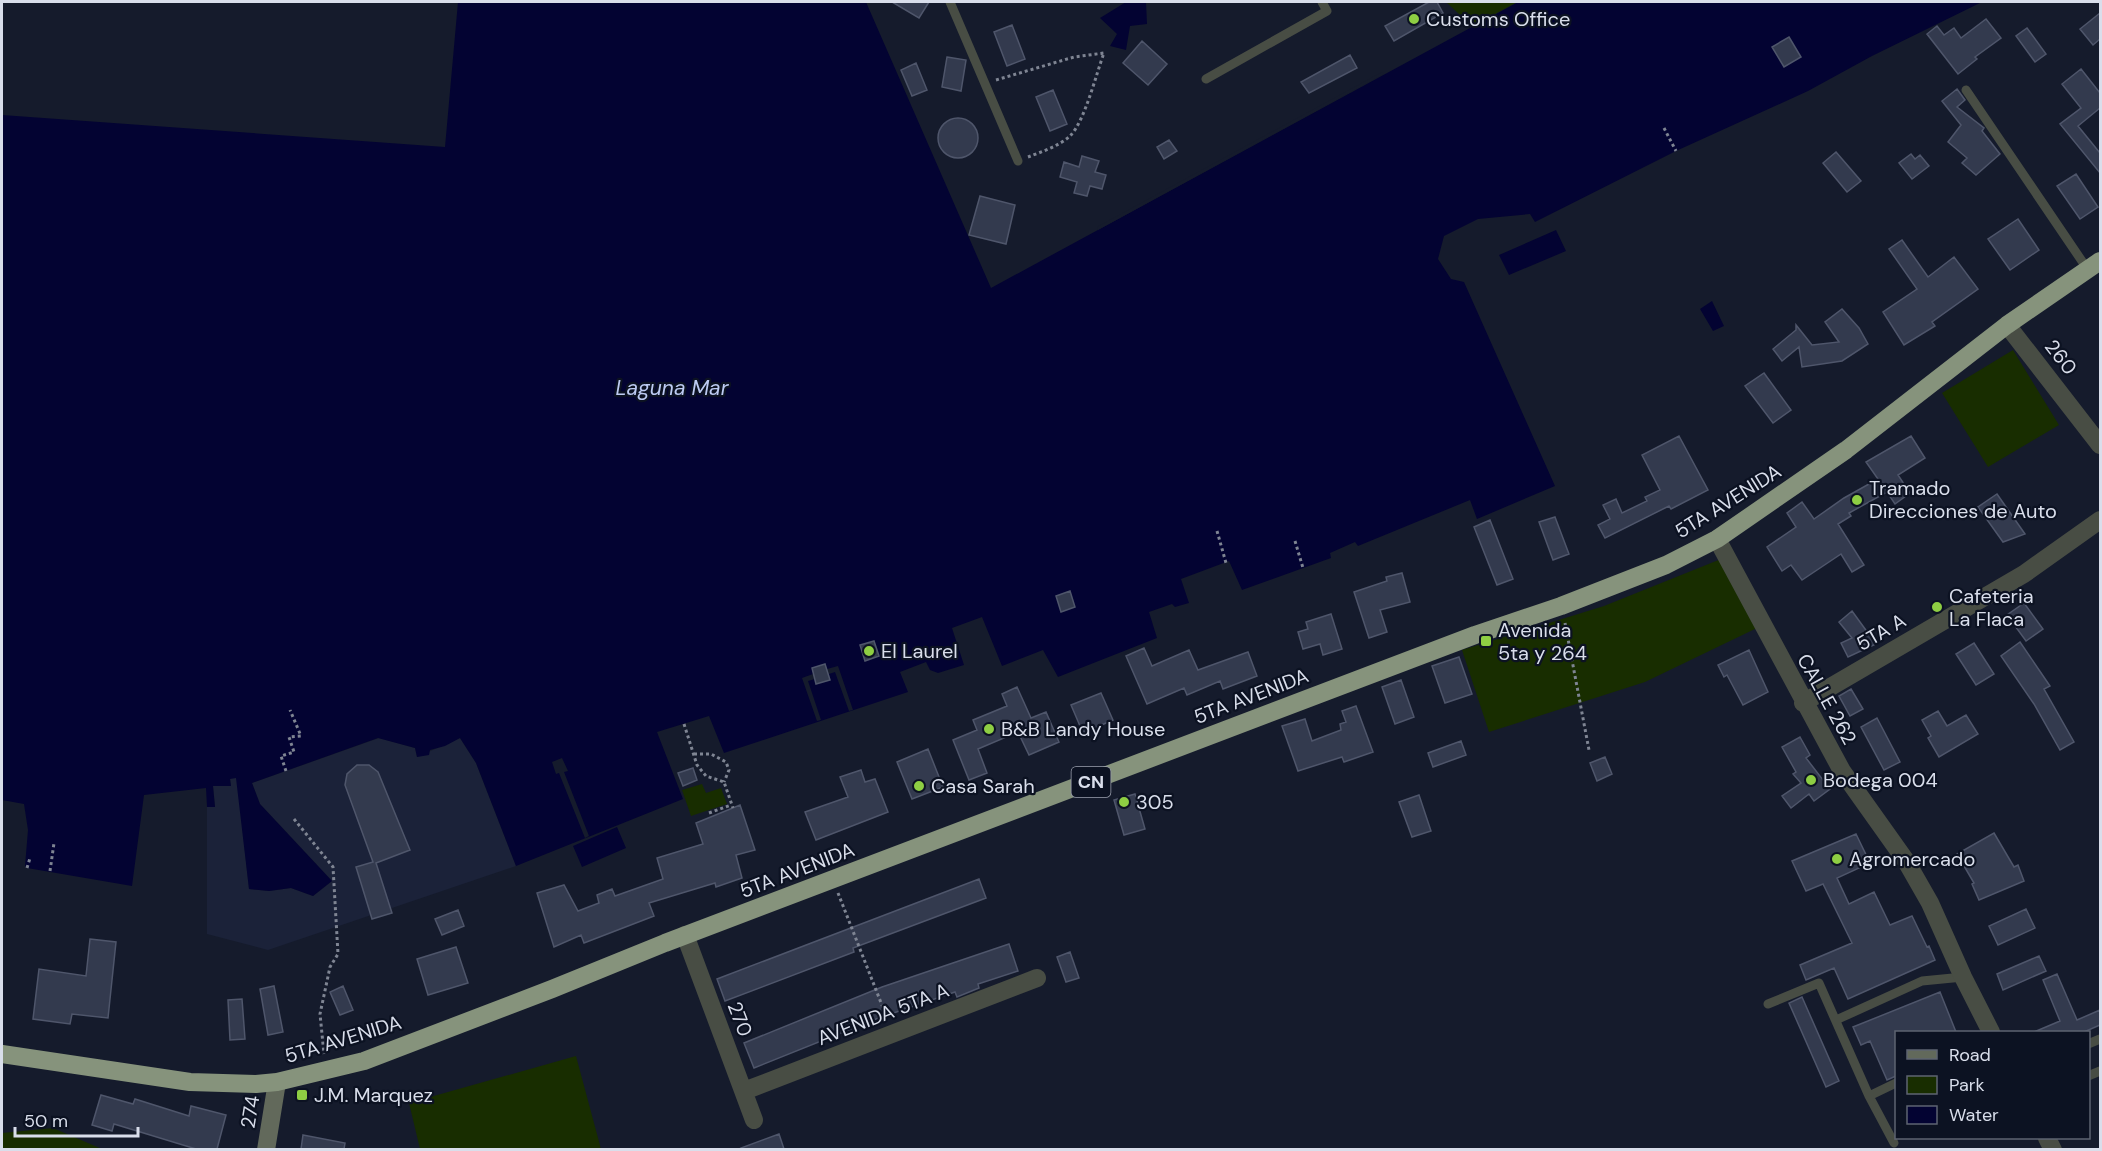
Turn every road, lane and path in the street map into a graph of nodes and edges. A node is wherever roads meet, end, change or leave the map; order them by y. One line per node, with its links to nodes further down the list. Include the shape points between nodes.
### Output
1 (950, 2): 4 (lane)
2 (1322, 2): 3 (lane, via 1327,11)
3 (1206, 79)
4 (985, 84): 8 (lane); 8 (path, via 1074,57 1104,53 1083,114 1070,136)
5 (1966, 90): 9 (lane)
6 (1664, 128): 7 (path)
7 (1676, 151)
8 (1018, 161)
9 (2094, 265): 10 (highway, 5TA AVENIDA / CN)
10 (2007, 325): 11 (street, 260); 14 (highway, 5TA AVENIDA / CN, via 1846,450)
11 (2100, 445)
12 (2100, 520): 19 (street, 5TA A, via 2024,574)
13 (1217, 531): 16 (path)
14 (1717, 539): 18 (highway, 5TA AVENIDA / CN, via 1666,565); 19 (street, CALLE 262)
15 (1295, 541): 17 (path)
16 (1226, 562)
17 (1303, 568)
18 (1561, 606): 22 (path); 32 (highway, 5TA AVENIDA / CN, via 1475,634)
19 (1803, 703): 34 (street, CALLE 262, via 1842,771 1906,861 1930,903)
20 (290, 710): 24 (path, via 301,736 289,736 294,752 281,756)
21 (684, 724): 23 (path)
22 (1589, 750)
23 (694, 754): 25 (path, via 706,776); 25 (path, via 711,754 726,762 729,770)
24 (286, 771)
25 (724, 782): 26 (path, via 732,806)
26 (709, 813)
27 (294, 819): 41 (path, via 333,867 338,954 330,967 320,1014)
28 (54, 843): 31 (path)
29 (30, 858): 30 (path)
30 (27, 868)
31 (50, 871)
32 (833, 880): 33 (highway, 5TA AVENIDA / CN); 39 (path)
33 (685, 935): 41 (highway, 5TA AVENIDA / CN, via 364,1061); 44 (street, 270)
34 (1963, 977): 37 (lane, via 1922,981); 38 (street, CALLE 262)
35 (1037, 978): 39 (street, AVENIDA 5TA A)
36 (1768, 1004): 37 (lane, via 1819,983)
37 (1836, 1020): 45 (lane)
38 (1990, 1031)
39 (893, 1035): 44 (street, AVENIDA 5TA A)
40 (2, 1054): 42 (highway, 5TA AVENIDA / CN, via 190,1082)
41 (326, 1071): 42 (highway, 5TA AVENIDA / CN)
42 (278, 1082): 48 (street, 274)
43 (1895, 1083): 45 (lane)
44 (744, 1091): 46 (street, 270)
45 (1869, 1096): 47 (lane)
46 (754, 1120)
47 (1894, 1143)
48 (266, 1149)

